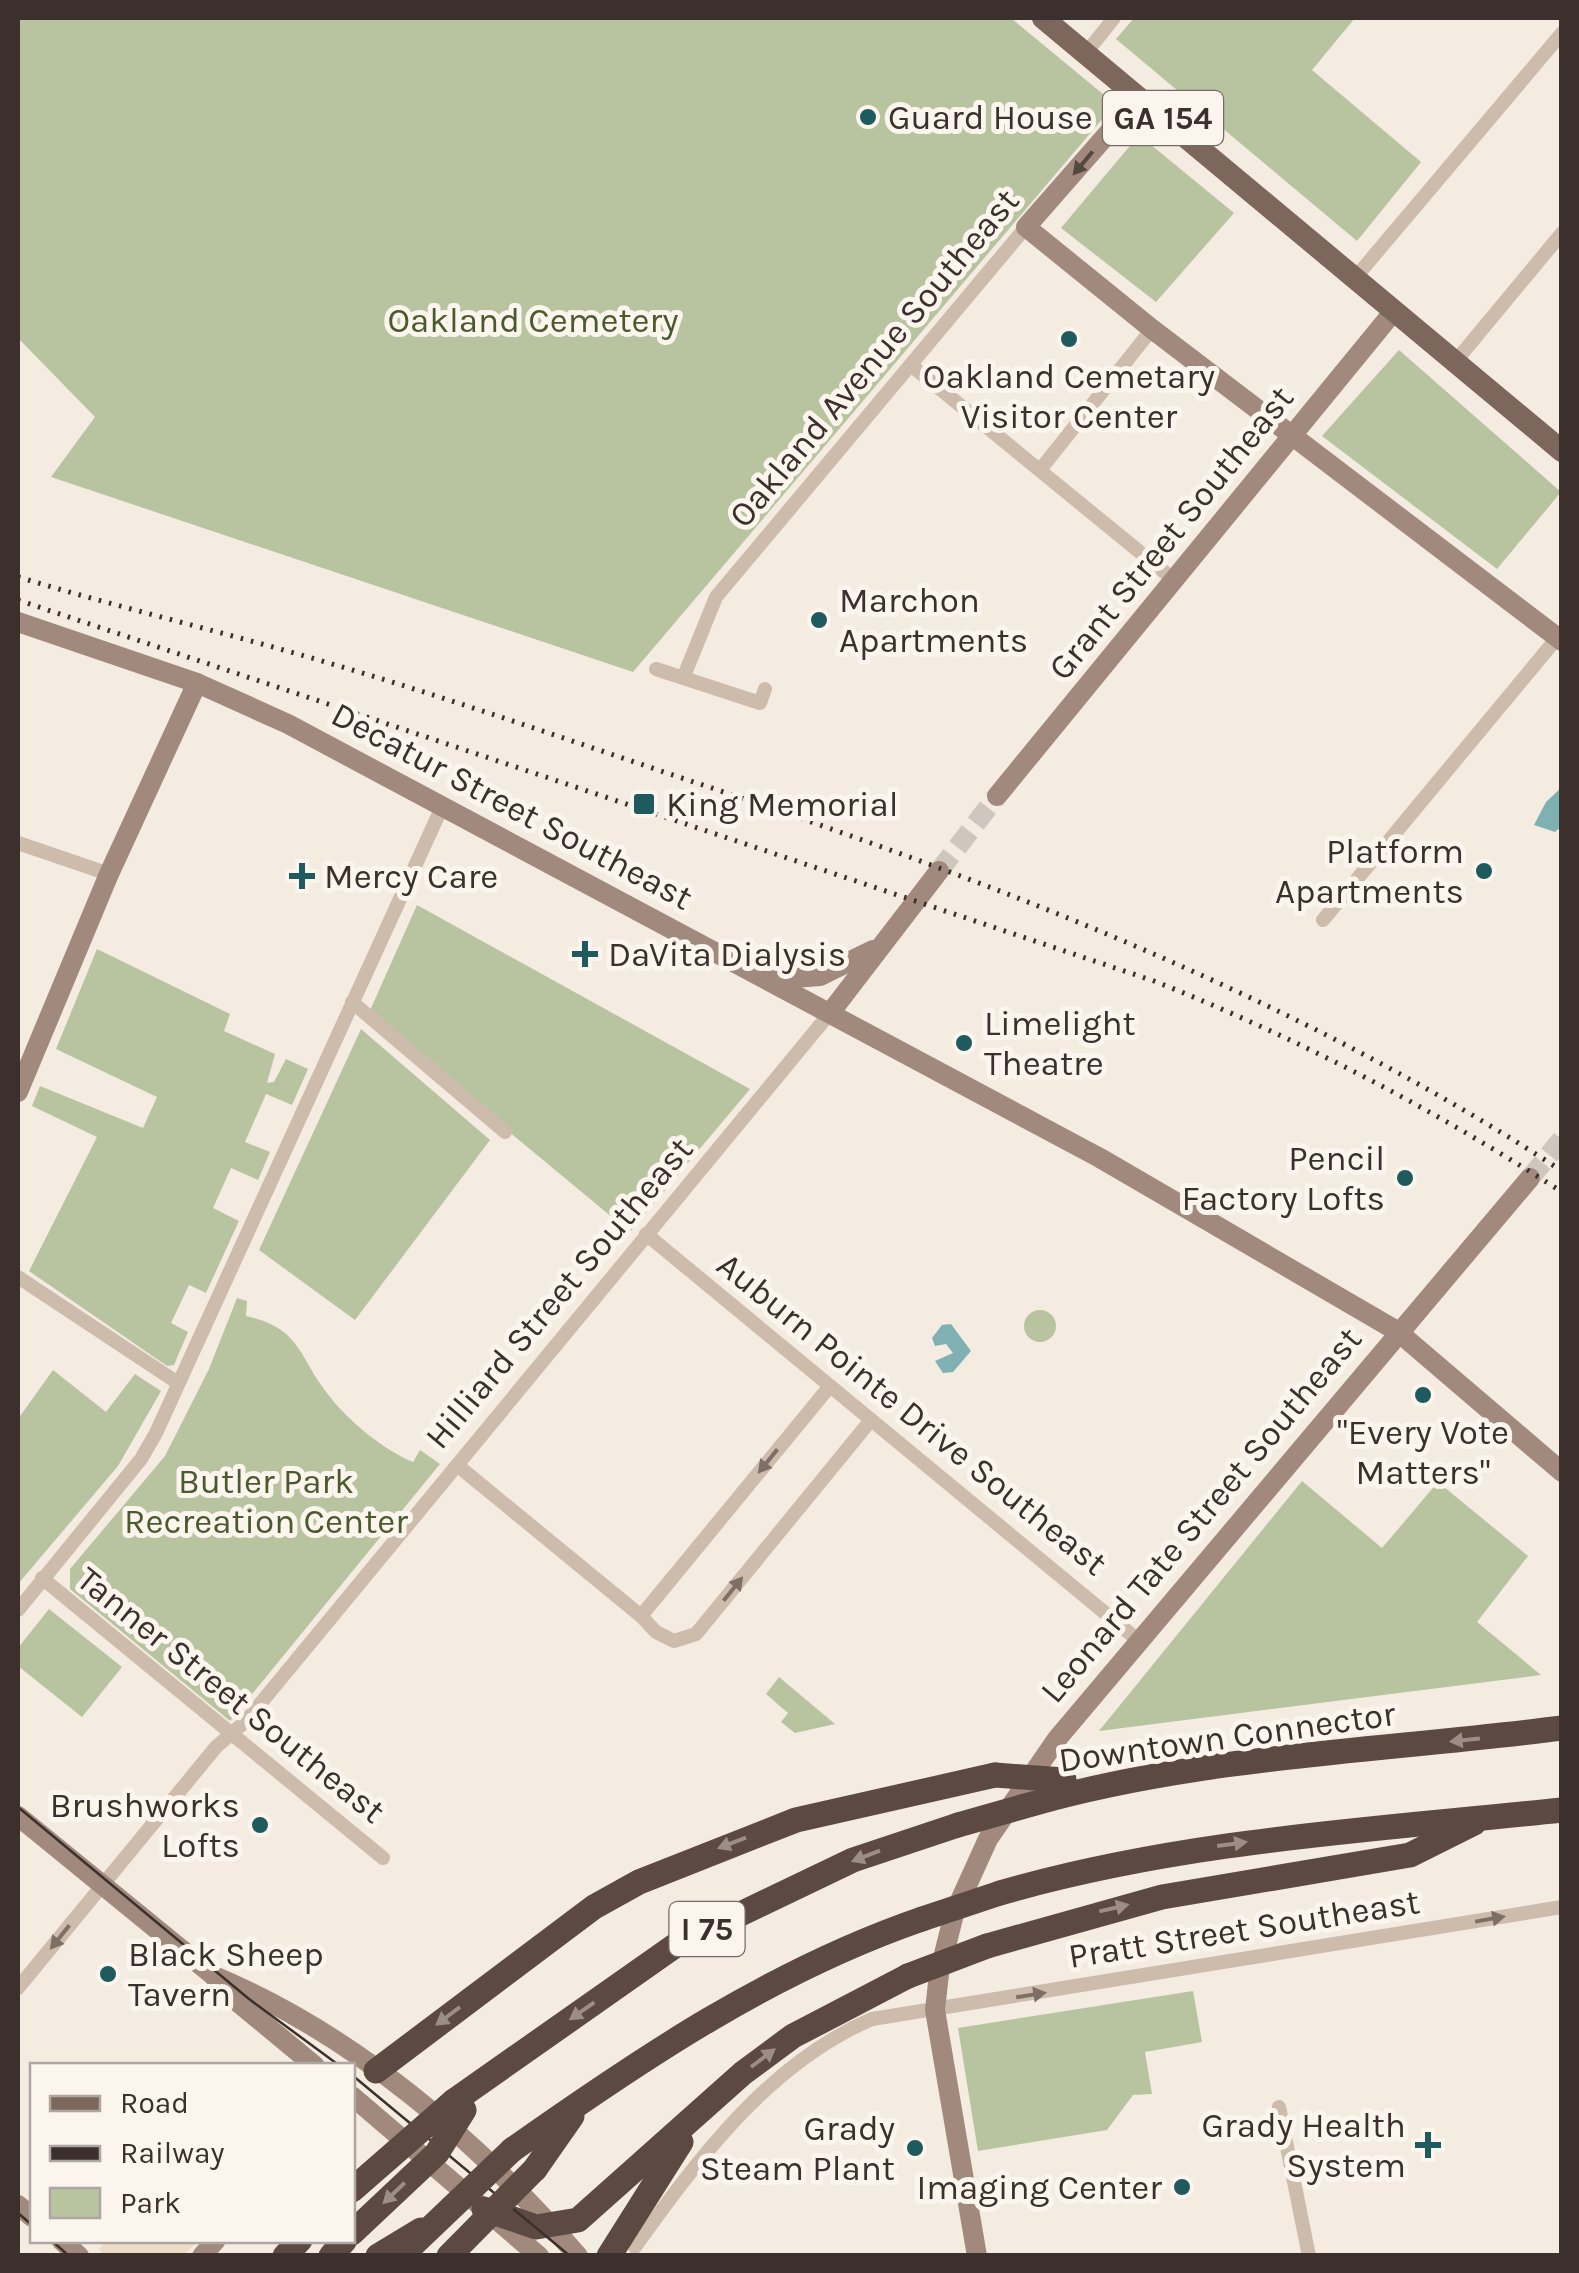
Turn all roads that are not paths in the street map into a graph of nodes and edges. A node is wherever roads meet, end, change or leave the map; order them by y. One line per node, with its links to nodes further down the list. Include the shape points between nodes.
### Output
1 (1043, 18): 4 (main road, GA 154)
2 (1114, 18): 4 (street)
3 (1562, 33): 8 (street)
4 (1086, 54): 5 (main road, GA 154)
5 (1138, 98): 6 (main road, Oakland Avenue Southeast, one-way to 6); 8 (main road, GA 154)
6 (1026, 227): 10 (main road); 12 (street, Oakland Avenue Southeast)
7 (1562, 234): 11 (street)
8 (1354, 278): 9 (main road, GA 154)
9 (1394, 311): 11 (main road, GA 154); 13 (main road, Grant Street Southeast)
10 (1152, 328): 13 (main road); 15 (street)
11 (1456, 362): 14 (main road, GA 154)
12 (912, 366): 15 (street); 20 (street, Oakland Avenue Southeast, via 716,597)
13 (1292, 436): 16 (main road, Grant Street Southeast); 18 (main road)
14 (1562, 450)
15 (1040, 470): 16 (street)
16 (1174, 580): 23 (main road, Grant Street Southeast)
17 (18, 622): 21 (main road, Decatur Street Southeast)
18 (1560, 637): 28 (street)
19 (656, 669): 20 (street)
20 (684, 676): 22 (street, via 760,703)
21 (197, 684): 24 (main road, Decatur Street Southeast); 27 (main road)
22 (765, 689)
23 (997, 796)
24 (442, 806): 30 (main road, Decatur Street Southeast); 31 (street)
25 (18, 842): 27 (street)
26 (939, 871): 29 (main road)
27 (110, 874): 33 (main road)
28 (1322, 920)
29 (883, 944): 30 (main road, via 825,974); 32 (main road)
30 (768, 980): 32 (main road, Decatur Street Southeast)
31 (352, 1002): 34 (street); 39 (street)
32 (830, 1012): 36 (street, Hilliard Street Southeast); 38 (main road, Decatur Street Southeast, via 1100,1158)
33 (18, 1092)
34 (506, 1132)
35 (1530, 1178): 38 (main road, Leonard Tate Street Southeast)
36 (646, 1234): 40 (street, Auburn Pointe Drive Southeast); 42 (street, Hilliard Street Southeast)
37 (18, 1277): 39 (street)
38 (1397, 1331): 43 (main road, Decatur Street Southeast); 47 (main road, Leonard Tate Street Southeast)
39 (178, 1383): 44 (street, via 140,1459)
40 (830, 1386): 41 (street, Auburn Pointe Drive Southeast); 46 (street, one-way to 46)
41 (871, 1420): 46 (street, one-way to 41, via 668,1640 696,1634); 47 (street, Auburn Pointe Drive Southeast)
42 (456, 1465): 46 (street); 49 (street, Hilliard Street Southeast)
43 (1562, 1472)
44 (42, 1578): 45 (street); 49 (street, Tanner Street Southeast)
45 (18, 1610)
46 (641, 1616)
47 (1139, 1641): 59 (main road, Leonard Tate Street Southeast, via 1024,1781 988,1839 954,1914)
48 (1562, 1728): 50 (highway, Downtown Connector / I 75, one-way to 50)
49 (231, 1734): 54 (street, Tanner Street Southeast); 55 (street, Hilliard Street Southeast)
50 (1057, 1789): 61 (highway, one-way to 61, bridge, via 995,1775 796,1820 639,1882 594,1907); 66 (highway, Downtown Connector / I 75, one-way to 66, bridge, via 853,1860 704,1930 482,2082)
51 (1555, 1812): 53 (highway, I 75)
52 (18, 1816): 55 (main road)
53 (1486, 1817): 64 (highway, I 75, one-way to 53, bridge, via 732,2004 824,1958 1000,1893 1181,1852); 65 (highway, one-way to 53, bridge, via 793,2036 908,1976 986,1946 1162,1897 1410,1854)
54 (382, 1858)
55 (103, 1885): 57 (main road); 58 (street, Hilliard Street Southeast, one-way to 58)
56 (1562, 1907): 59 (street, Pratt Street Southeast, one-way to 56)
57 (214, 1976): 60 (main road); 61 (main road, via 273,2003)
58 (18, 1988)
59 (935, 2010): 73 (street, Pratt Street Southeast, via 872,2019 824,2045 721,2133); 80 (main road)
60 (311, 2063)
61 (376, 2071): 62 (main road); 70 (main road, via 504,2174)
62 (355, 2092)
63 (355, 2098): 69 (main road)
64 (584, 2100): 71 (highway, I 75, bridge, via 512,2150); 76 (highway, bridge, via 535,2169)
65 (715, 2102): 70 (highway, via 578,2220); 79 (highway, via 655,2177)
66 (459, 2106): 68 (highway, bridge); 72 (highway, one-way to 72, bridge, via 437,2154)
67 (1279, 2107): 81 (street)
68 (355, 2188)
69 (484, 2209): 70 (highway, via 522,2225); 77 (main road)
70 (553, 2226): 78 (main road)
71 (427, 2227): 74 (highway); 75 (highway, I 75, bridge)
72 (355, 2230)
73 (634, 2247)
74 (378, 2256)
75 (401, 2256)
76 (449, 2256)
77 (539, 2256)
78 (578, 2256)
79 (608, 2256)
80 (977, 2256)
81 (1309, 2256)

